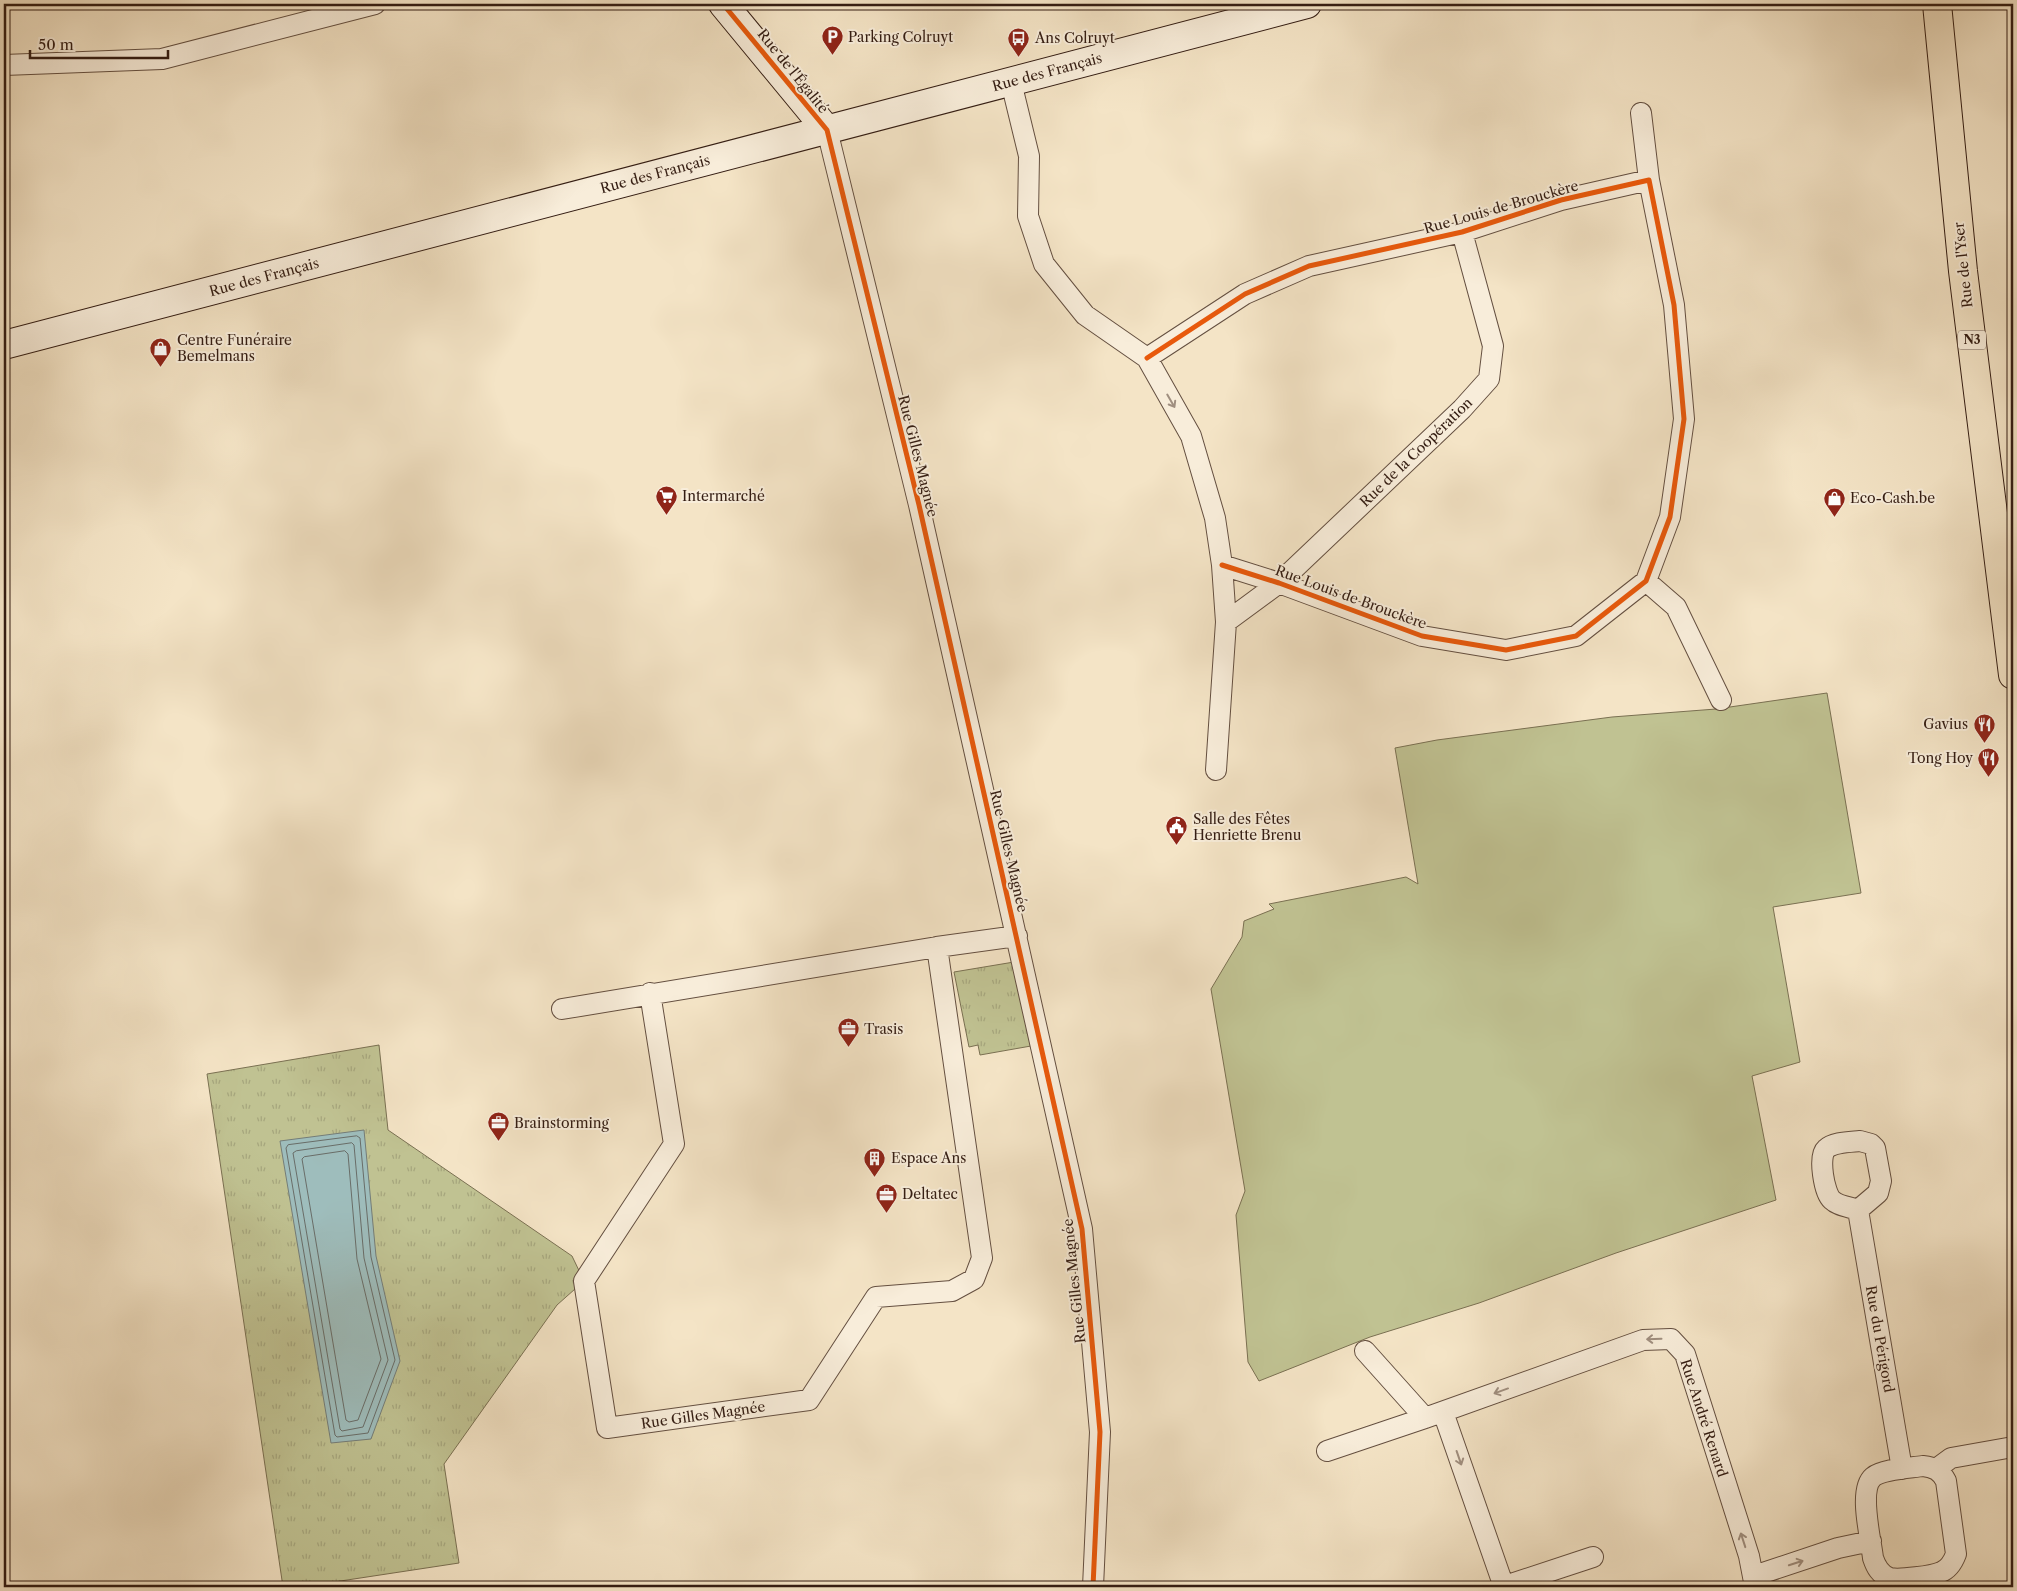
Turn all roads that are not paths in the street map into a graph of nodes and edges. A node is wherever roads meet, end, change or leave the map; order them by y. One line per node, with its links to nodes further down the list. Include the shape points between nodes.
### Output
1 (375, 4): 5 (street, via 162,59)
2 (723, 4): 8 (main road, Rue de l'Égalité)
3 (1307, 4): 6 (main road, Rue des Français)
4 (1937, 4): 17 (main road, Rue de l'Yser / N3, via 1963,271)
5 (4, 65)
6 (1011, 82): 8 (main road, Rue des Français); 12 (street, via 1029,156 1028,216 1044,264 1085,316)
7 (1641, 113): 9 (street)
8 (827, 130): 11 (main road, Rue des Français); 20 (street, Rue Gilles Magnée, via 921,514)
9 (1649, 180): 10 (street, Rue Louis de Brouckère, via 1561,200); 14 (street, via 1674,305 1684,419 1670,517)
10 (1462, 232): 12 (street, Rue Louis de Brouckère, via 1309,266 1245,294); 15 (street, Rue de la Coopération, via 1493,346 1489,379 1462,409)
11 (4, 345)
12 (1147, 358): 13 (street, one-way to 13, via 1191,436 1215,518)
13 (1222, 565): 15 (street, Rue Louis de Brouckère); 16 (street)
14 (1646, 582): 15 (street, Rue Louis de Brouckère, via 1576,636 1506,650 1422,636); 18 (street, via 1676,607)
15 (1279, 583): 16 (street, Rue de la Coopération)
16 (1226, 622): 19 (street)
17 (2013, 675)
18 (1721, 700)
19 (1216, 770)
20 (1017, 936): 21 (street); 34 (street, Rue Gilles Magnée, via 1082,1229 1100,1432)
21 (937, 947): 22 (street); 22 (street, Rue Gilles Magnée, via 982,1258 974,1279 952,1291 876,1297 809,1400 607,1428 584,1281 674,1144)
22 (650, 993): 23 (street)
23 (562, 1009)
24 (1858, 1210): 29 (street, Rue du Périgord)
25 (1365, 1351): 26 (street)
26 (1434, 1415): 28 (street, Rue André Renard); 33 (street, Rue André Renard, one-way to 26, via 1686,1354 1670,1339 1643,1340); 35 (street, one-way to 35)
27 (2013, 1447): 30 (street, via 1951,1458)
28 (1327, 1451)
29 (1902, 1469): 30 (street, via 1923,1466); 31 (street, via 1880,1473 1868,1484 1866,1504)
30 (1936, 1470): 31 (street, via 1946,1481 1956,1554 1948,1568 1935,1574 1889,1578 1876,1566)
31 (1871, 1541): 33 (street, one-way to 31, via 1838,1548)
32 (1593, 1558): 35 (street)
33 (1755, 1582)
34 (1093, 1587)
35 (1503, 1587)

